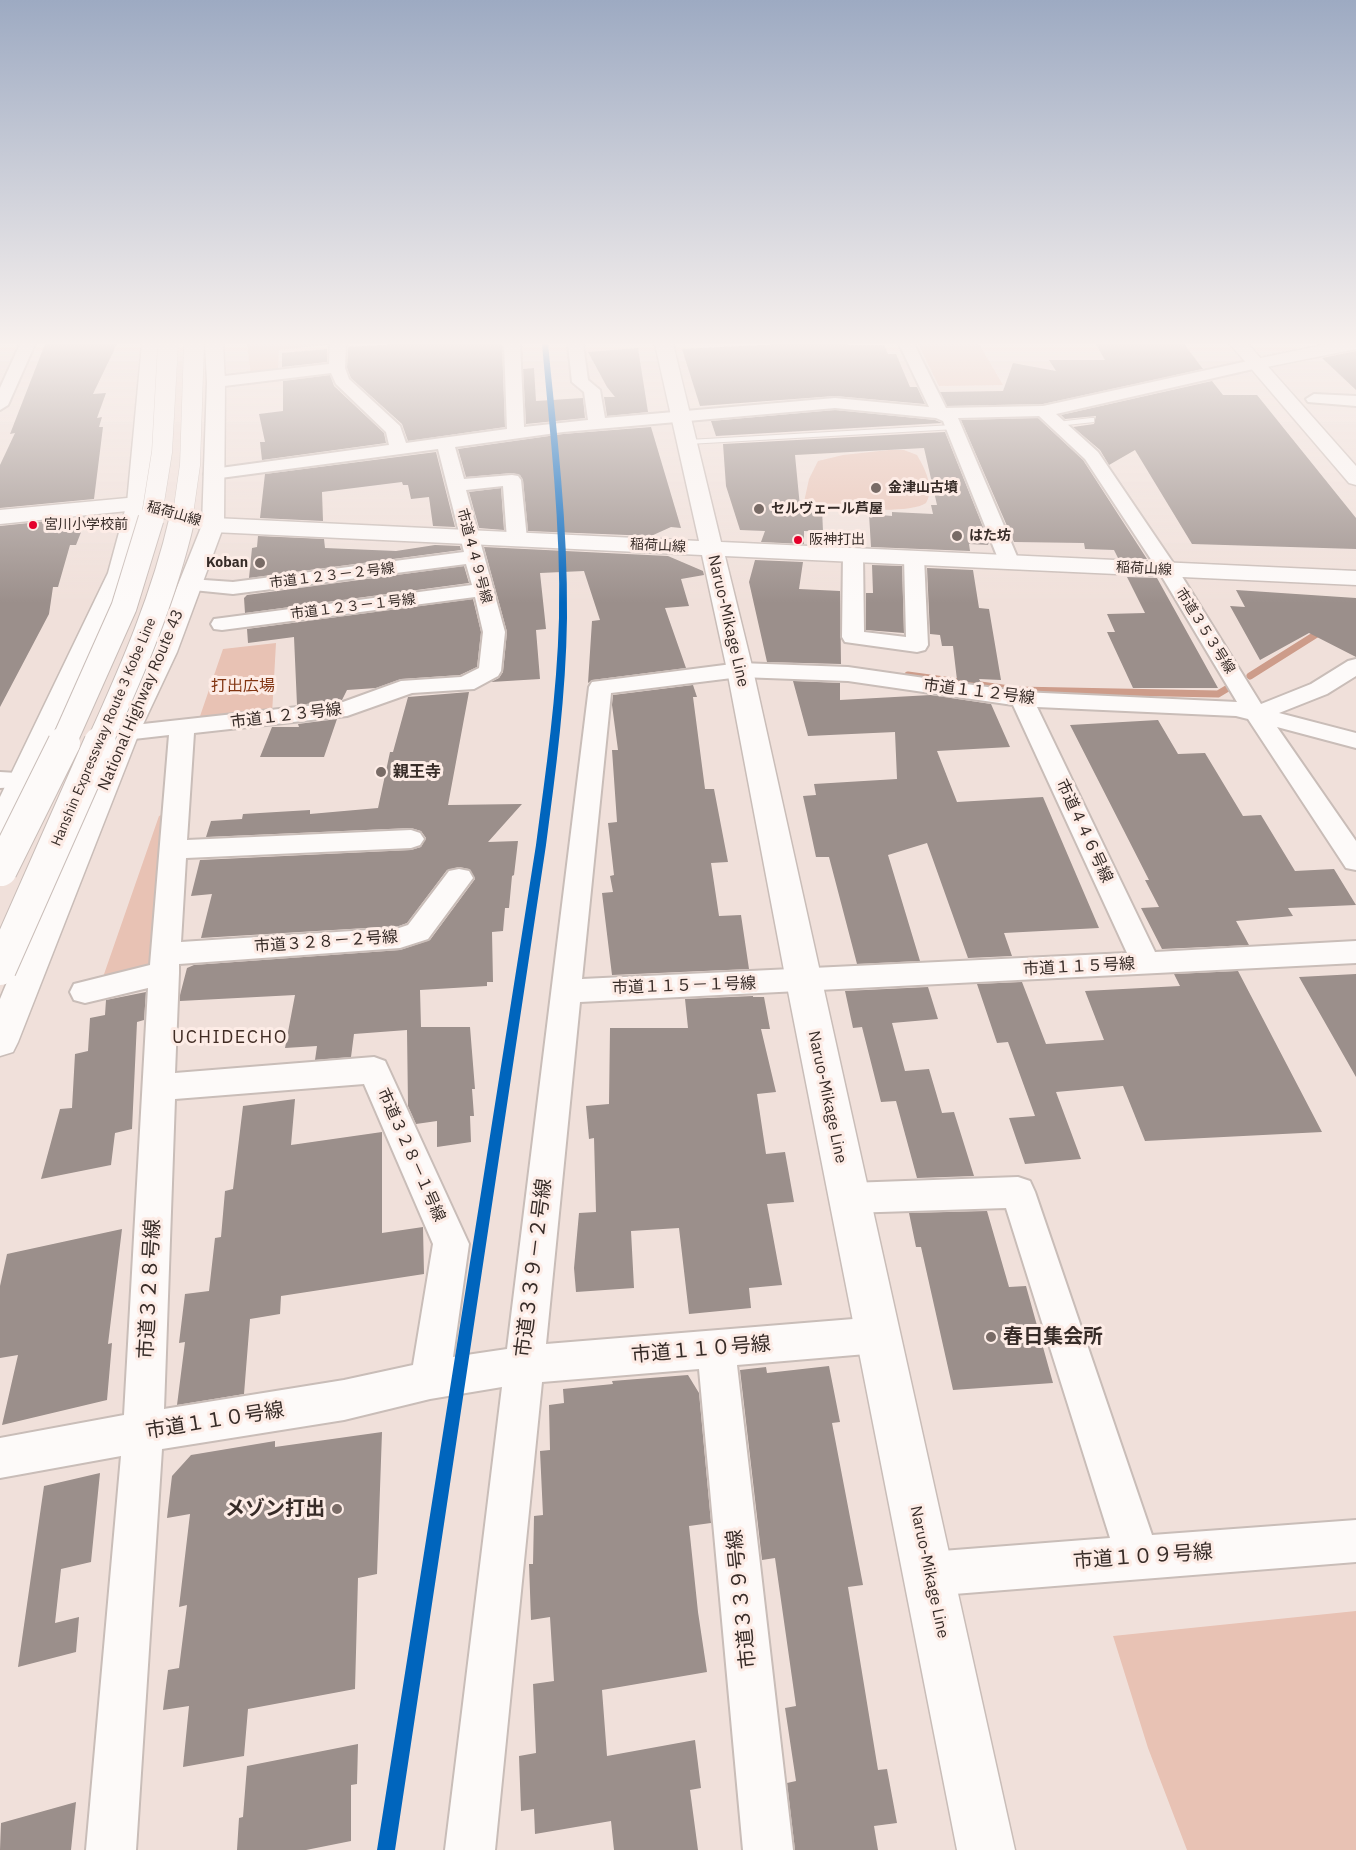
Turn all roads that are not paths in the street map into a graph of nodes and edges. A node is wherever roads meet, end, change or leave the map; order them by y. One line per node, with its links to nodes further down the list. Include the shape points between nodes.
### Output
1 (144, 430): 17 (main road)
2 (164, 430): 45 (main road, Hanshin Expressway Route 3 Kobe Line, bridge, via 152,513 138,565 106,650)
3 (191, 430): 50 (main road, Hanshin Expressway Route 3 Kobe Line, bridge, via 184,511 172,563 143,646)
4 (214, 430): 14 (main road, National Highway Route 43)
5 (394, 430): 13 (street)
6 (540, 430): 11 (street)
7 (685, 430): 22 (main road, Naruo-Mikage Line)
8 (954, 430): 25 (street)
9 (1064, 430): 26 (street, 市道３５３号線, via 1092,456)
10 (1314, 430): 15 (main road)
11 (516, 433): 12 (street)
12 (445, 442): 13 (street); 16 (street, 市道４４９号線)
13 (399, 448): 14 (street)
14 (213, 474): 19 (main road, National Highway Route 43)
15 (1356, 479)
16 (456, 485): 20 (street, via 512,480); 21 (street, 市道４４９号線)
17 (138, 504): 18 (main road, 稲荷山線); 19 (main road, 稲荷山線); 40 (main road, via 120,573)
18 (0, 517)
19 (213, 525): 21 (main road, 稲荷山線); 28 (main road, National Highway Route 43)
20 (517, 539): 21 (main road, 稲荷山線); 22 (main road, 稲荷山線)
21 (472, 547): 28 (street, 市道１２３－２号線, via 233,588); 29 (street, 市道４４９号線)
22 (712, 549): 23 (main road, 稲荷山線); 32 (main road, Naruo-Mikage Line)
23 (853, 555): 24 (main road, 稲荷山線); 24 (street, via 853,637 917,645)
24 (914, 557): 25 (main road, 稲荷山線)
25 (1009, 561): 26 (main road, 稲荷山線)
26 (1168, 570): 27 (main road, 稲荷山線); 36 (street, 市道３５３号線)
27 (1356, 578)
28 (190, 585): 38 (main road, National Highway Route 43, via 164,652)
29 (483, 590): 30 (street, 市道１２３－１号線); 33 (street, 市道４４９号線, via 494,632)
30 (222, 624)
31 (1356, 666): 36 (street, via 1319,689)
32 (740, 670): 34 (street, 市道１１２号線); 35 (street, 市道１１２号線, via 848,675); 51 (main road, Naruo-Mikage Line)
33 (490, 671): 37 (street, 市道１２３号線, via 466,684 409,686 347,709)
34 (600, 687): 52 (street, 市道３３９－２号線)
35 (1022, 699): 36 (street, 市道１１２号線, via 1237,709); 49 (street, 市道４４６号線)
36 (1256, 714): 39 (street, 市道１１２号線); 44 (street, 市道３５３号線)
37 (182, 728): 38 (street, 市道１２３号線); 43 (street, 市道３２８号線)
38 (125, 733): 54 (main road, National Highway Route 43)
39 (1356, 741)
40 (12, 780): 41 (main road)
41 (0, 829)
42 (411, 839): 43 (street)
43 (173, 850): 48 (street, 市道３２８号線)
44 (1356, 861)
45 (0, 873)
46 (459, 878): 48 (street, 市道３２８－２号線, via 418,932 400,938)
47 (1356, 952): 49 (street, 市道１１５号線)
48 (165, 963): 53 (street, 市道３２８－２号線); 55 (street, 市道３２８号線)
49 (1146, 963): 51 (street, 市道１１５号線)
50 (0, 969)
51 (802, 981): 52 (street, 市道１１５－１号線); 56 (main road, Naruo-Mikage Line)
52 (566, 991): 59 (street, 市道３３９－２号線)
53 (85, 992)
54 (0, 1042)
55 (159, 1087): 60 (street, 市道３２８－１号線, via 374,1070 451,1244); 61 (street, 市道３２８号線)
56 (849, 1197): 57 (main road, Naruo-Mikage Line); 64 (street, via 1018,1192)
57 (878, 1335): 58 (street, 市道１１０号線); 65 (main road, Naruo-Mikage Line)
58 (716, 1349): 59 (street, 市道１１０号線); 68 (street, 市道３３９号線)
59 (523, 1365): 60 (street, 市道１１０号線); 67 (street, 市道３３９－２号線)
60 (430, 1380): 61 (street, 市道１１０号線, via 344,1400)
61 (143, 1432): 62 (street, 市道１１０号線); 66 (street, 市道３２８号線)
62 (0, 1458)
63 (1356, 1541): 64 (street, 市道１０９号線)
64 (1138, 1557): 65 (street, 市道１０９号線)
65 (929, 1574): 69 (main road, Naruo-Mikage Line)
66 (111, 1850)
67 (470, 1850)
68 (768, 1850)
69 (986, 1850)

